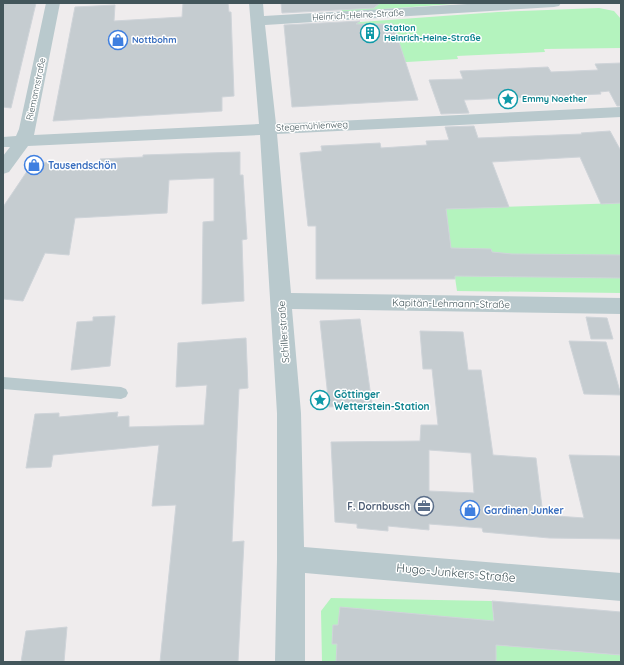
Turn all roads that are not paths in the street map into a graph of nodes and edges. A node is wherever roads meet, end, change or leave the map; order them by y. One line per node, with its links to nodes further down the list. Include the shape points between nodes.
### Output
1 (53, 3): 7 (street, Riemannstraße, via 28,129)
2 (256, 3): 4 (street, Schillerstraße)
3 (554, 3): 4 (street, Heinrich-Heine-Straße)
4 (257, 21): 6 (street, Schillerstraße)
5 (621, 112): 6 (street, Stegemühlenweg)
6 (267, 128): 7 (street, Stegemühlenweg); 10 (street, Schillerstraße)
7 (23, 141): 8 (street, Stegemühlenweg); 9 (street, Riemannstraße)
8 (3, 142)
9 (3, 168)
10 (281, 301): 11 (street, Kapitän-Lehmann-Straße); 14 (street, Schillerstraße, via 289,413)
11 (621, 306)
12 (3, 383): 13 (lane, via 69,386)
13 (121, 392)
14 (291, 559): 15 (street, Hugo-Junkers-Straße); 16 (street, Schillerstraße)
15 (621, 587)
16 (290, 662)

